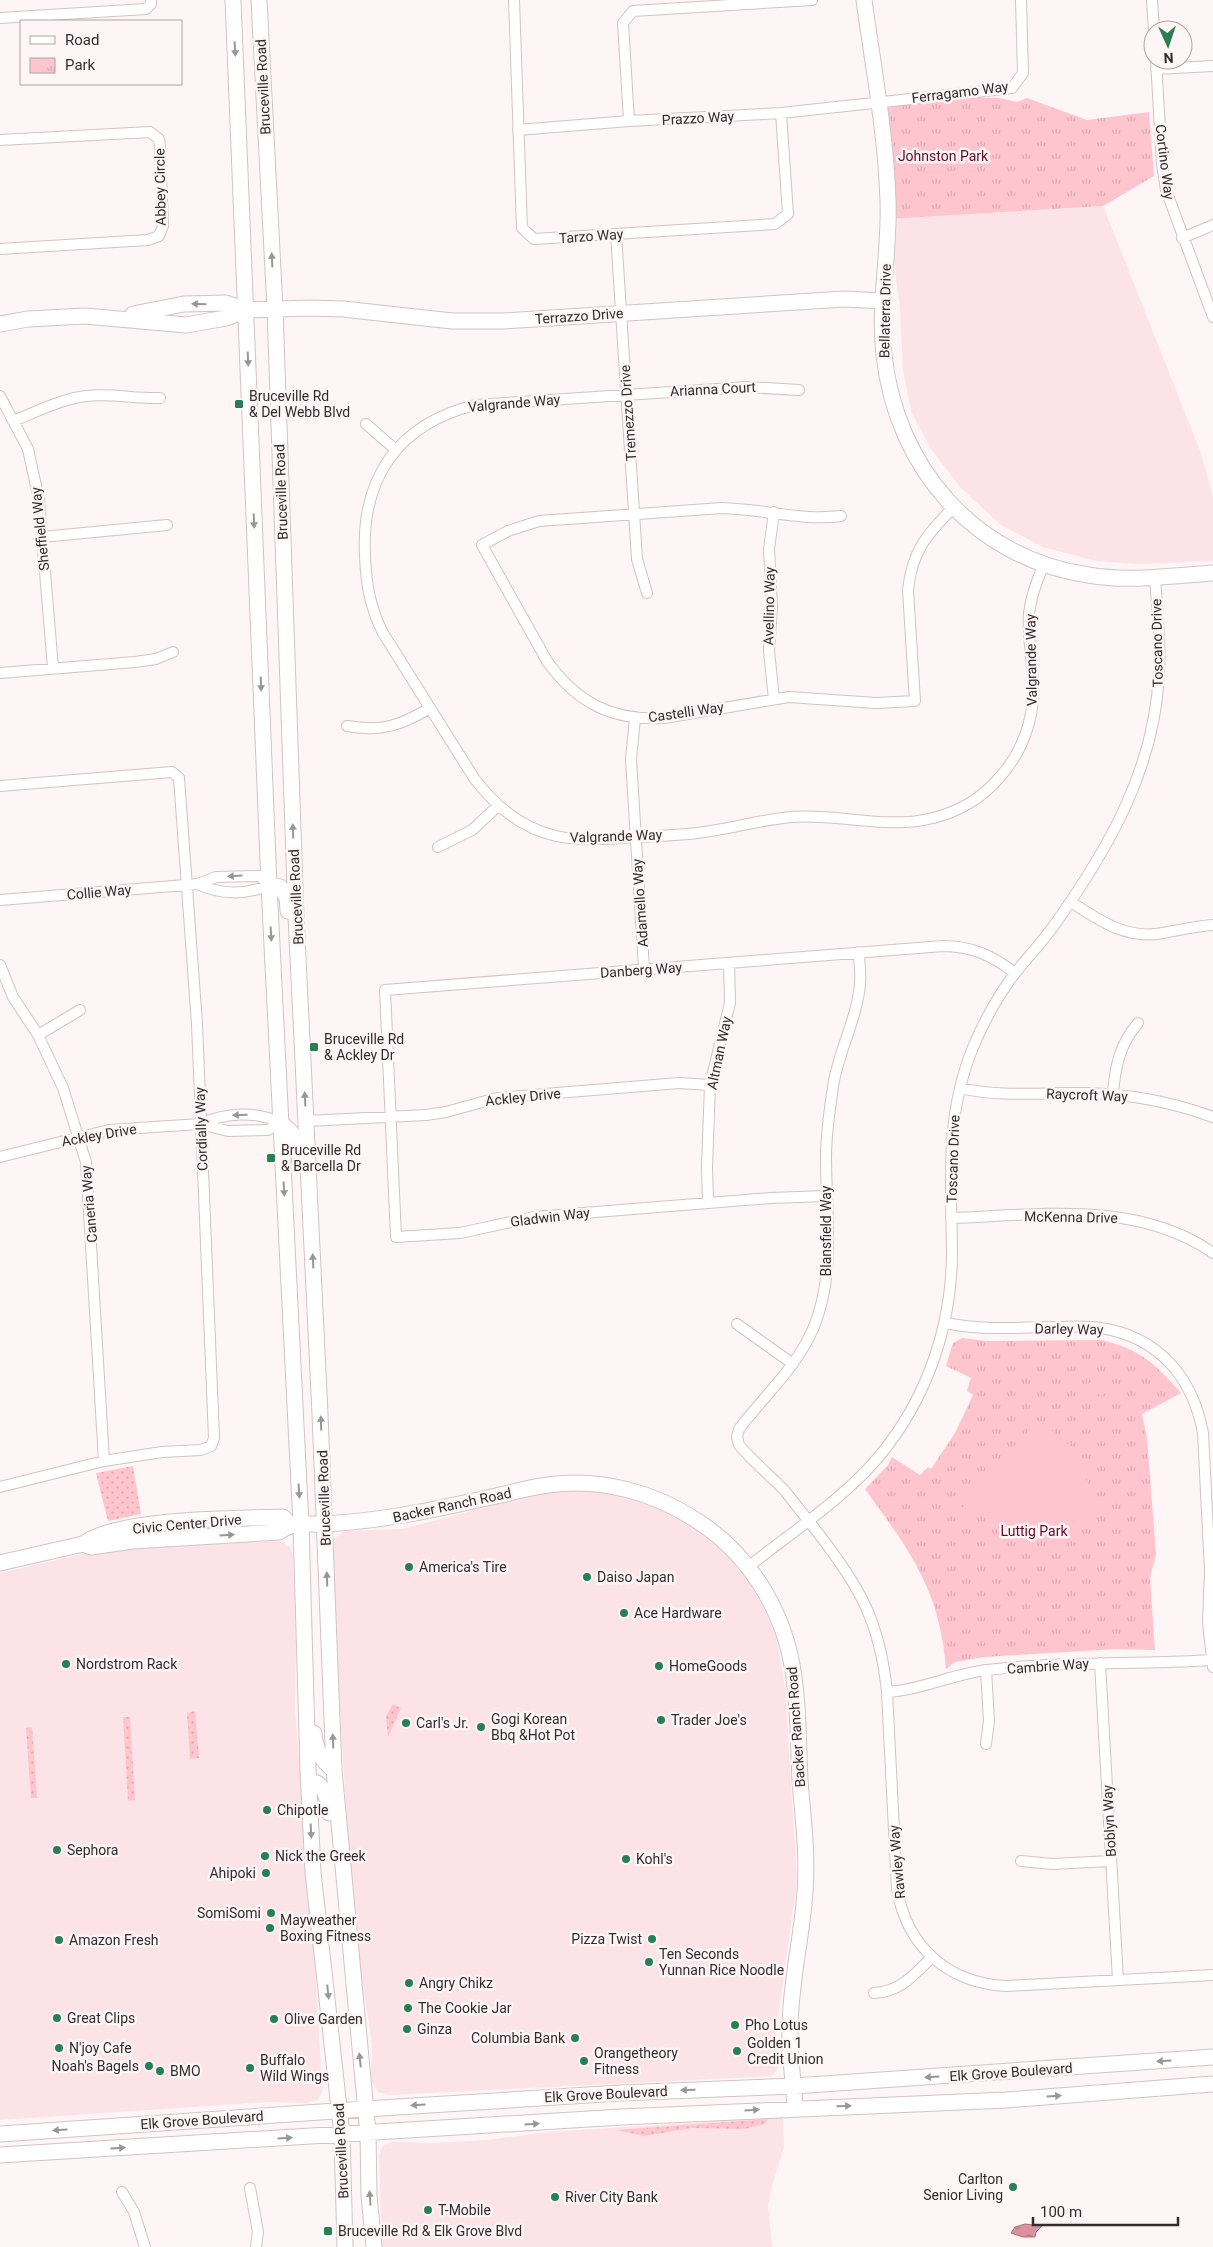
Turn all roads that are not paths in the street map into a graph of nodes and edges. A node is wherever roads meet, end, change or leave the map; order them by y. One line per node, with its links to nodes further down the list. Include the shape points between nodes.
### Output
1 (151, 0): 9 (street, via 146,9)
2 (233, 0): 25 (main road, Bruceville Road, one-way to 25)
3 (259, 0): 24 (main road, Bruceville Road, one-way to 3)
4 (514, 0): 17 (street, Tarzo Way)
5 (812, 0): 16 (street, via 633,11 623,22)
6 (864, 0): 14 (main road, Bellaterra Drive)
7 (1021, 0): 14 (street, Ferragamo Way, via 1024,73 1012,88)
8 (1152, 0): 10 (street)
9 (0, 18)
10 (1153, 20)
11 (1193, 65): 12 (street)
12 (1213, 66)
13 (1156, 70): 21 (street, Cortino Way, via 1162,164 1166,190)
14 (878, 102): 15 (street, Prazzo Way); 23 (main road, Bellaterra Drive, via 888,205)
15 (781, 114): 16 (street, Prazzo Way); 20 (street, Tarzo Way, via 788,214 775,224)
16 (629, 121): 17 (street, Prazzo Way)
17 (518, 130): 20 (street, Tarzo Way, via 522,228 534,239)
18 (0, 140): 22 (street, Abbey Circle, via 150,132 159,139 163,226 159,236 148,240)
19 (1213, 225): 21 (street)
20 (616, 234): 26 (street, Tremezzo Drive)
21 (1182, 238): 28 (street, Cortino Way)
22 (0, 249)
23 (884, 301): 26 (main road, Terrazzo Drive, via 844,299); 37 (main road, Bellaterra Drive, via 883,352 899,424 920,464)
24 (275, 309): 25 (main road, Terrazzo Drive); 26 (main road, Terrazzo Drive, via 343,309 472,322); 69 (main road, Bruceville Road, one-way to 24)
25 (247, 310): 27 (main road, one-way to 27, via 226,304 184,304 148,313); 27 (main road, via 226,318 186,325); 60 (main road, Bruceville Road, one-way to 60)
26 (622, 314): 31 (street, Tremezzo Drive)
27 (104, 317): 29 (main road, via 51,317)
28 (1213, 317)
29 (0, 324)
30 (799, 390): 31 (street, Arianna Court, via 747,387)
31 (627, 394): 36 (street, Valgrande Way, via 465,407 432,420); 39 (street, Tremezzo Drive)
32 (0, 396): 34 (street, Sheffield Way)
33 (160, 398): 34 (street, via 117,394 85,396)
34 (13, 422): 42 (street, Sheffield Way, via 28,449 39,500)
35 (366, 424): 36 (street)
36 (396, 450): 51 (street, Valgrande Way, via 381,471 367,508 364,528 366,580 369,598 383,633)
37 (954, 508): 43 (main road, Bellaterra Drive, via 996,541); 50 (street, Castelli Way, via 921,544 910,574 908,590 916,701 876,703 800,697)
38 (774, 512): 39 (street, Castelli Way, via 722,508); 40 (street, Castelli Way, via 808,517); 50 (street, Avellino Way, via 769,549 772,601 769,651)
39 (634, 513): 46 (street, Tremezzo Drive, via 637,559); 52 (street, Castelli Way, via 538,521 482,545 558,677 576,694 598,707)
40 (841, 516)
41 (167, 525): 42 (street)
42 (42, 537): 48 (street, Sheffield Way)
43 (1044, 564): 45 (main road, Bellaterra Drive, via 1097,576); 56 (street, Valgrande Way, via 1029,613 1034,685 1029,725 1012,762 980,796 951,812 919,821 789,817 697,833)
44 (1213, 573): 45 (main road, Bellaterra Drive)
45 (1155, 577): 62 (street, Toscano Drive, via 1159,675 1148,747 1134,792 1120,822)
46 (647, 593)
47 (173, 652): 48 (street, via 135,662)
48 (53, 668): 49 (street)
49 (0, 673)
50 (774, 699): 52 (street, Castelli Way, via 664,718)
51 (430, 708): 53 (street, via 391,727 364,729); 55 (street, Valgrande Way, via 474,778)
52 (634, 718): 56 (street, Adamello Way, via 631,759)
53 (347, 726)
54 (0, 786): 59 (street, Cordially Way, via 172,772 178,778)
55 (498, 806): 56 (street, Valgrande Way, via 518,821 554,836 588,840); 57 (street, via 472,830)
56 (636, 837): 67 (street, Adamello Way)
57 (438, 847)
58 (198, 884): 59 (street, Collie Way); 60 (street, Collie Way, via 224,892 257,890); 60 (street, Collie Way, one-way to 58, via 260,876 216,877)
59 (186, 885): 61 (street, Collie Way); 80 (street, Cordially Way, via 197,1024)
60 (269, 885): 69 (main road, Bruceville Road, via 280,887 287,897 290,951); 79 (main road, Bruceville Road, one-way to 79)
61 (0, 900)
62 (1071, 902): 63 (street, via 1103,923 1134,934 1162,934); 68 (street, Toscano Drive)
63 (1213, 925)
64 (858, 952): 65 (street, Danberg Way); 68 (street, Danberg Way, via 943,946 970,948 999,960); 83 (street, Blansfield Way, via 858,999 840,1056 828,1117)
65 (729, 963): 67 (street, Danberg Way); 73 (street, Altman Way, via 730,1003)
66 (0, 965): 72 (street, Caneria Way, via 12,997)
67 (644, 969): 76 (street, Danberg Way, via 385,990)
68 (1015, 972): 74 (street, Toscano Drive, via 982,1027)
69 (300, 984): 78 (main road, Bruceville Road, one-way to 69)
70 (80, 1010): 72 (street)
71 (1138, 1023): 75 (street, via 1117,1060)
72 (38, 1035): 81 (street, Caneria Way, via 63,1088)
73 (710, 1085): 76 (street, Ackley Drive, via 679,1084 497,1098 446,1112); 84 (street, Altman Way)
74 (960, 1088): 75 (street, Raycroft Way, via 997,1095); 85 (street, Toscano Drive, via 951,1136)
75 (1113, 1094): 77 (street, Raycroft Way, via 1176,1105)
76 (390, 1116): 78 (street, Ackley Drive); 84 (street, Gladwin Way, via 396,1237 460,1233 534,1217)
77 (1213, 1118)
78 (306, 1120): 86 (main road, Bruceville Road)
79 (280, 1123): 80 (street, Ackley Drive, via 268,1130 228,1131); 80 (street, Ackley Drive, one-way to 80, via 256,1114 228,1115); 86 (main road, Bruceville Road, via 297,1139 301,1192); 96 (main road, Bruceville Road, one-way to 96)
80 (200, 1124): 81 (street, Ackley Drive, via 133,1127); 91 (street, Cordially Way, via 213,1443 201,1450)
81 (79, 1136): 82 (street, Ackley Drive); 91 (street, Caneria Way, via 89,1180)
82 (0, 1157)
83 (826, 1196): 84 (street, Gladwin Way); 90 (street, Blansfield Way, via 826,1284 813,1329)
84 (708, 1203)
85 (951, 1218): 87 (street, McKenna Drive, via 1078,1214 1123,1217 1166,1229); 88 (street, Toscano Drive, via 952,1267)
86 (311, 1226): 95 (main road, Bruceville Road, one-way to 86)
87 (1213, 1254)
88 (945, 1323): 92 (street, Darley Way, via 986,1329 1100,1328 1153,1348 1172,1365 1193,1396); 94 (street, Toscano Drive, via 931,1369 896,1433 864,1472)
89 (738, 1324): 90 (street)
90 (794, 1364): 94 (street, Blansfield Way, via 751,1413 737,1438 744,1451)
91 (104, 1461): 93 (street, Cordially Way)
92 (1209, 1471): 101 (street, Darley Way, via 1208,1623)
93 (0, 1487)
94 (808, 1520): 98 (street, Toscano Drive); 103 (street, Rawley Way, via 844,1567 866,1603 880,1643)
95 (325, 1524): 96 (main road, Civic Center Drive); 98 (main road, Backer Ranch Road, via 399,1517 549,1485 582,1483 608,1486 658,1500 690,1515 718,1536); 105 (main road, Bruceville Road, one-way to 95)
96 (295, 1525): 97 (main road, Civic Center Drive, via 279,1532 132,1541 91,1547 83,1544); 99 (main road, Bruceville Road)
97 (0, 1563)
98 (748, 1567): 116 (main road, Backer Ranch Road, via 779,1621 788,1646 794,1681 806,1872 790,2020)
99 (305, 1655): 105 (main road, Bruceville Road, via 312,1685 316,1746 326,1764); 106 (main road, Bruceville Road)
100 (1100, 1663): 101 (street, Cambrie Way); 102 (street, Cambrie Way); 108 (street, Boblyn Way)
101 (1212, 1664)
102 (986, 1670): 103 (street, Cambrie Way, via 962,1674 922,1688); 104 (street, via 989,1721)
103 (887, 1692): 110 (street, Rawley Way, via 898,1895 910,1929)
104 (986, 1744)
105 (334, 1770): 109 (main road, Bruceville Road)
106 (309, 1786): 109 (main road, Bruceville Road, via 317,1784 326,1795 333,1872); 119 (main road, Bruceville Road, one-way to 119, via 313,1872)
107 (1020, 1860): 108 (street, via 1052,1864)
108 (1111, 1861): 112 (street, Boblyn Way)
109 (346, 1899): 118 (main road, Bruceville Road, one-way to 109)
110 (932, 1957): 112 (street, Rawley Way, via 951,1972 989,1985); 113 (street, via 904,1984 890,1991)
111 (1213, 1975): 112 (street, Rawley Way)
112 (1118, 1980)
113 (874, 1993)
114 (1213, 2057): 116 (main road, Elk Grove Boulevard, one-way to 116)
115 (1213, 2084): 117 (main road, Elk Grove Boulevard, one-way to 115, via 1006,2100)
116 (794, 2086): 117 (main road, Backer Ranch Road); 118 (main road, Elk Grove Boulevard, one-way to 118)
117 (795, 2108): 120 (main road, Elk Grove Boulevard, one-way to 117)
118 (365, 2109): 119 (main road, Elk Grove Boulevard); 120 (main road, Bruceville Road)
119 (340, 2111): 121 (main road, Elk Grove Boulevard, one-way to 121); 122 (main road, Bruceville Road)
120 (368, 2133): 122 (main road, Elk Grove Boulevard); 129 (main road, Bruceville Road, one-way to 120)
121 (0, 2134)
122 (342, 2135): 123 (main road, Elk Grove Boulevard, one-way to 122); 128 (main road, Bruceville Road)
123 (0, 2155)
124 (250, 2188): 127 (street, via 258,2232)
125 (122, 2192): 126 (street, via 134,2212)
126 (145, 2247)
127 (256, 2247)
128 (346, 2247)
129 (374, 2247)

